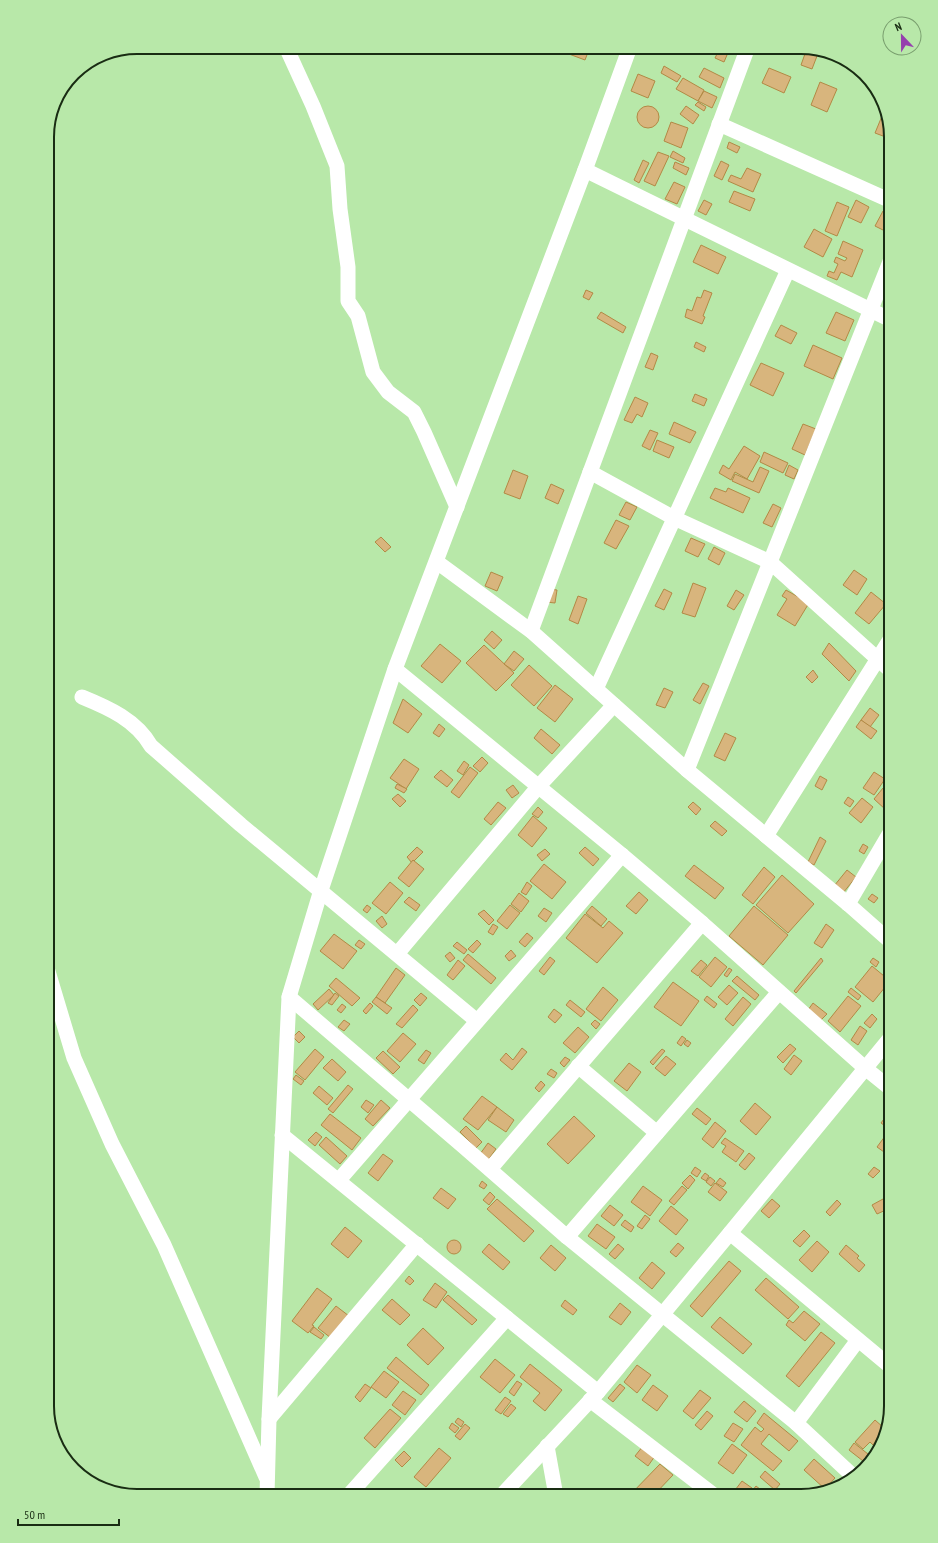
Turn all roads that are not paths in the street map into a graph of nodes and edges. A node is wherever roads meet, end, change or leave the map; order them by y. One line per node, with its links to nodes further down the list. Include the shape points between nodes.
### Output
1 (289, 54): 13 (street, via 337,166 348,267 348,301 358,316 373,372 388,392 414,412)
2 (627, 54): 5 (street)
3 (745, 54): 4 (street)
4 (719, 124): 6 (street); 7 (street)
5 (585, 170): 7 (street); 13 (street)
6 (884, 198)
7 (684, 219): 8 (street); 12 (street)
8 (788, 270): 10 (street); 14 (street)
9 (884, 277): 10 (street)
10 (871, 310): 11 (street); 16 (street)
11 (884, 316)
12 (590, 472): 14 (street); 17 (street)
13 (458, 507): 15 (street)
14 (674, 518): 16 (street); 22 (street)
15 (437, 562): 17 (street); 21 (street)
16 (770, 562): 19 (street); 25 (street)
17 (531, 631): 22 (street)
18 (884, 650): 19 (street)
19 (878, 660): 20 (street); 27 (street)
20 (884, 665)
21 (395, 669): 26 (street); 30 (street)
22 (596, 690): 24 (street)
23 (82, 697): 30 (street, via 107,707 129,721 144,734 151,746 241,825)
24 (614, 706): 25 (street); 26 (street)
25 (687, 770): 27 (street)
26 (538, 787): 29 (street); 34 (street)
27 (766, 836): 31 (street)
28 (884, 843): 31 (street)
29 (622, 855): 32 (street); 38 (street)
30 (321, 890): 34 (street); 37 (street)
31 (848, 904): 33 (street)
32 (702, 923): 36 (street); 40 (street)
33 (884, 936)
34 (397, 954): 38 (street)
35 (54, 991): 60 (street, via 74,1058 112,1144 164,1245)
36 (779, 992): 41 (street); 44 (street)
37 (289, 997): 43 (street); 45 (street)
38 (477, 1021): 43 (street)
39 (884, 1045): 41 (street)
40 (578, 1066): 44 (street); 46 (street)
41 (865, 1068): 42 (street); 48 (street)
42 (884, 1083)
43 (409, 1100): 46 (street); 47 (street)
44 (657, 1133): 49 (street)
45 (282, 1135): 47 (street); 56 (street)
46 (490, 1169): 49 (street)
47 (339, 1180): 50 (street)
48 (730, 1233): 51 (street); 53 (street)
49 (567, 1237): 51 (street)
50 (417, 1244): 52 (street); 56 (street)
51 (662, 1314): 55 (street); 57 (street)
52 (507, 1318): 55 (street); 61 (street)
53 (858, 1340): 54 (street); 57 (street)
54 (884, 1361)
55 (594, 1396): 58 (street); 64 (street)
56 (269, 1419): 60 (street)
57 (796, 1424): 59 (street)
58 (547, 1446): 62 (street); 63 (street)
59 (850, 1473)
60 (268, 1489)
61 (356, 1489)
62 (507, 1489)
63 (555, 1489)
64 (707, 1489)

